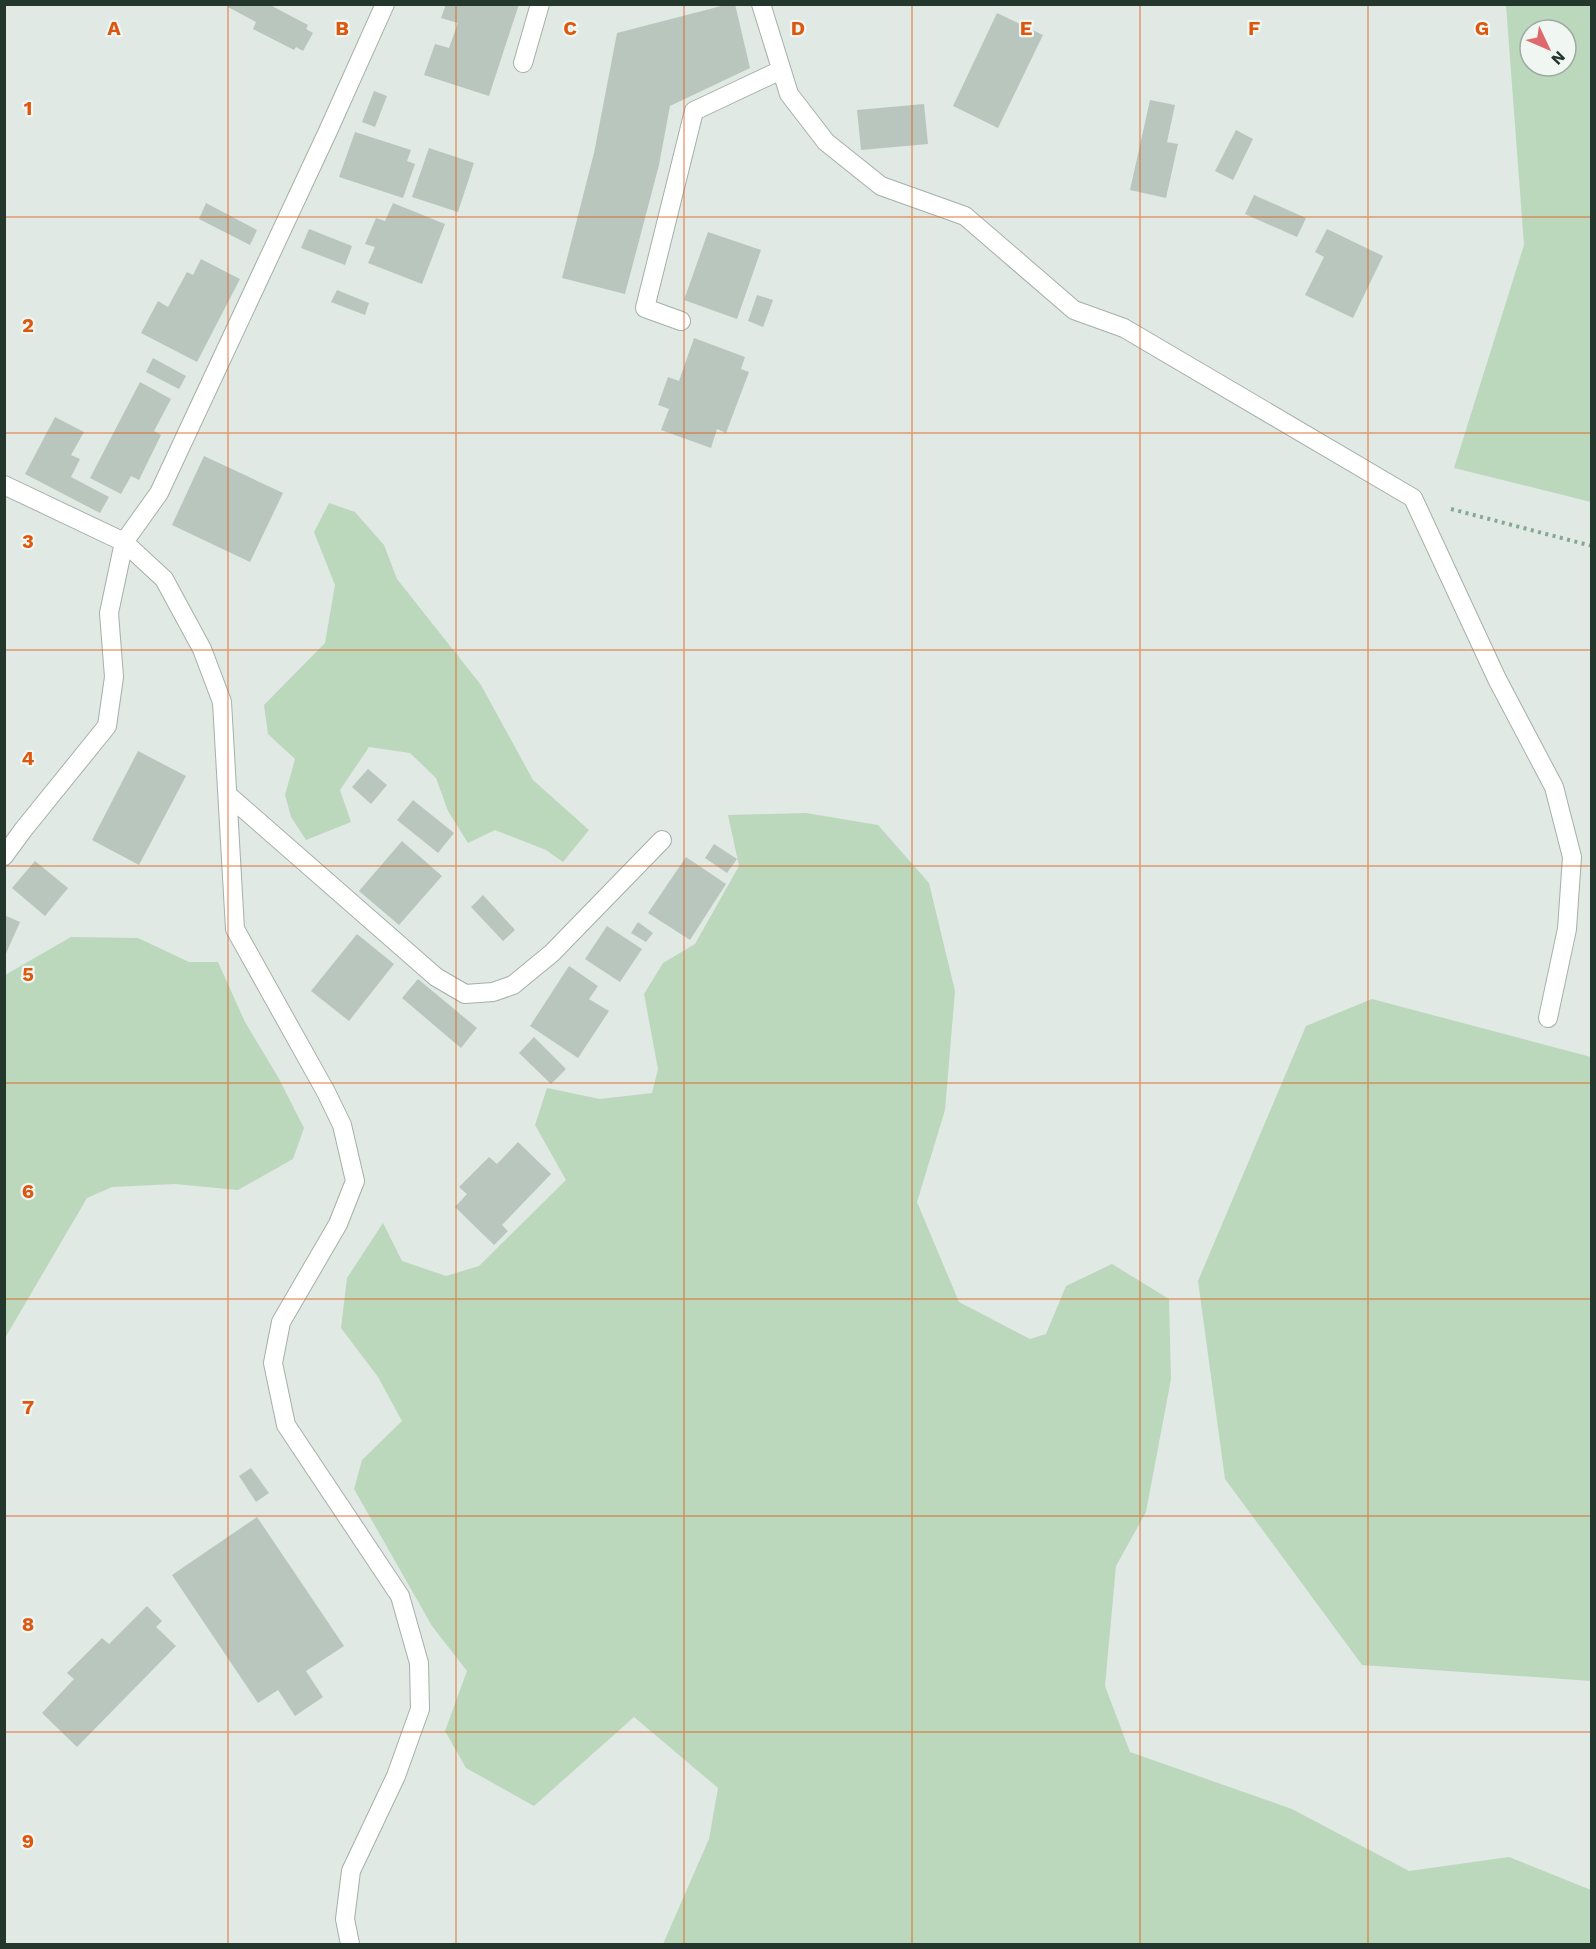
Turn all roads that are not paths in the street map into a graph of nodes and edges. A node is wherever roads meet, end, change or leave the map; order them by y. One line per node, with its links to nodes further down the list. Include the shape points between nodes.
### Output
1 (385, 4): 8 (street, via 159,493)
2 (540, 4): 4 (street)
3 (761, 4): 5 (street)
4 (523, 63)
5 (781, 70): 6 (street, via 694,111 645,308); 12 (street, via 789,94 826,142 881,186 965,216 1074,309 1124,328 1413,498 1497,679 1554,787 1572,857 1567,929)
6 (681, 321)
7 (4, 485): 8 (street)
8 (124, 542): 9 (street, via 164,579 202,649 222,702); 11 (street, via 109,613 114,676 107,726)
9 (228, 795): 10 (street, via 436,977 465,994 493,992 513,985 552,953); 13 (street, via 235,929 342,1125 355,1181 339,1224 281,1323 273,1363 286,1425 400,1596 419,1663 420,1709 396,1776 351,1871 345,1919)
10 (662, 840)
11 (4, 856)
12 (1548, 1018)
13 (350, 1944)

